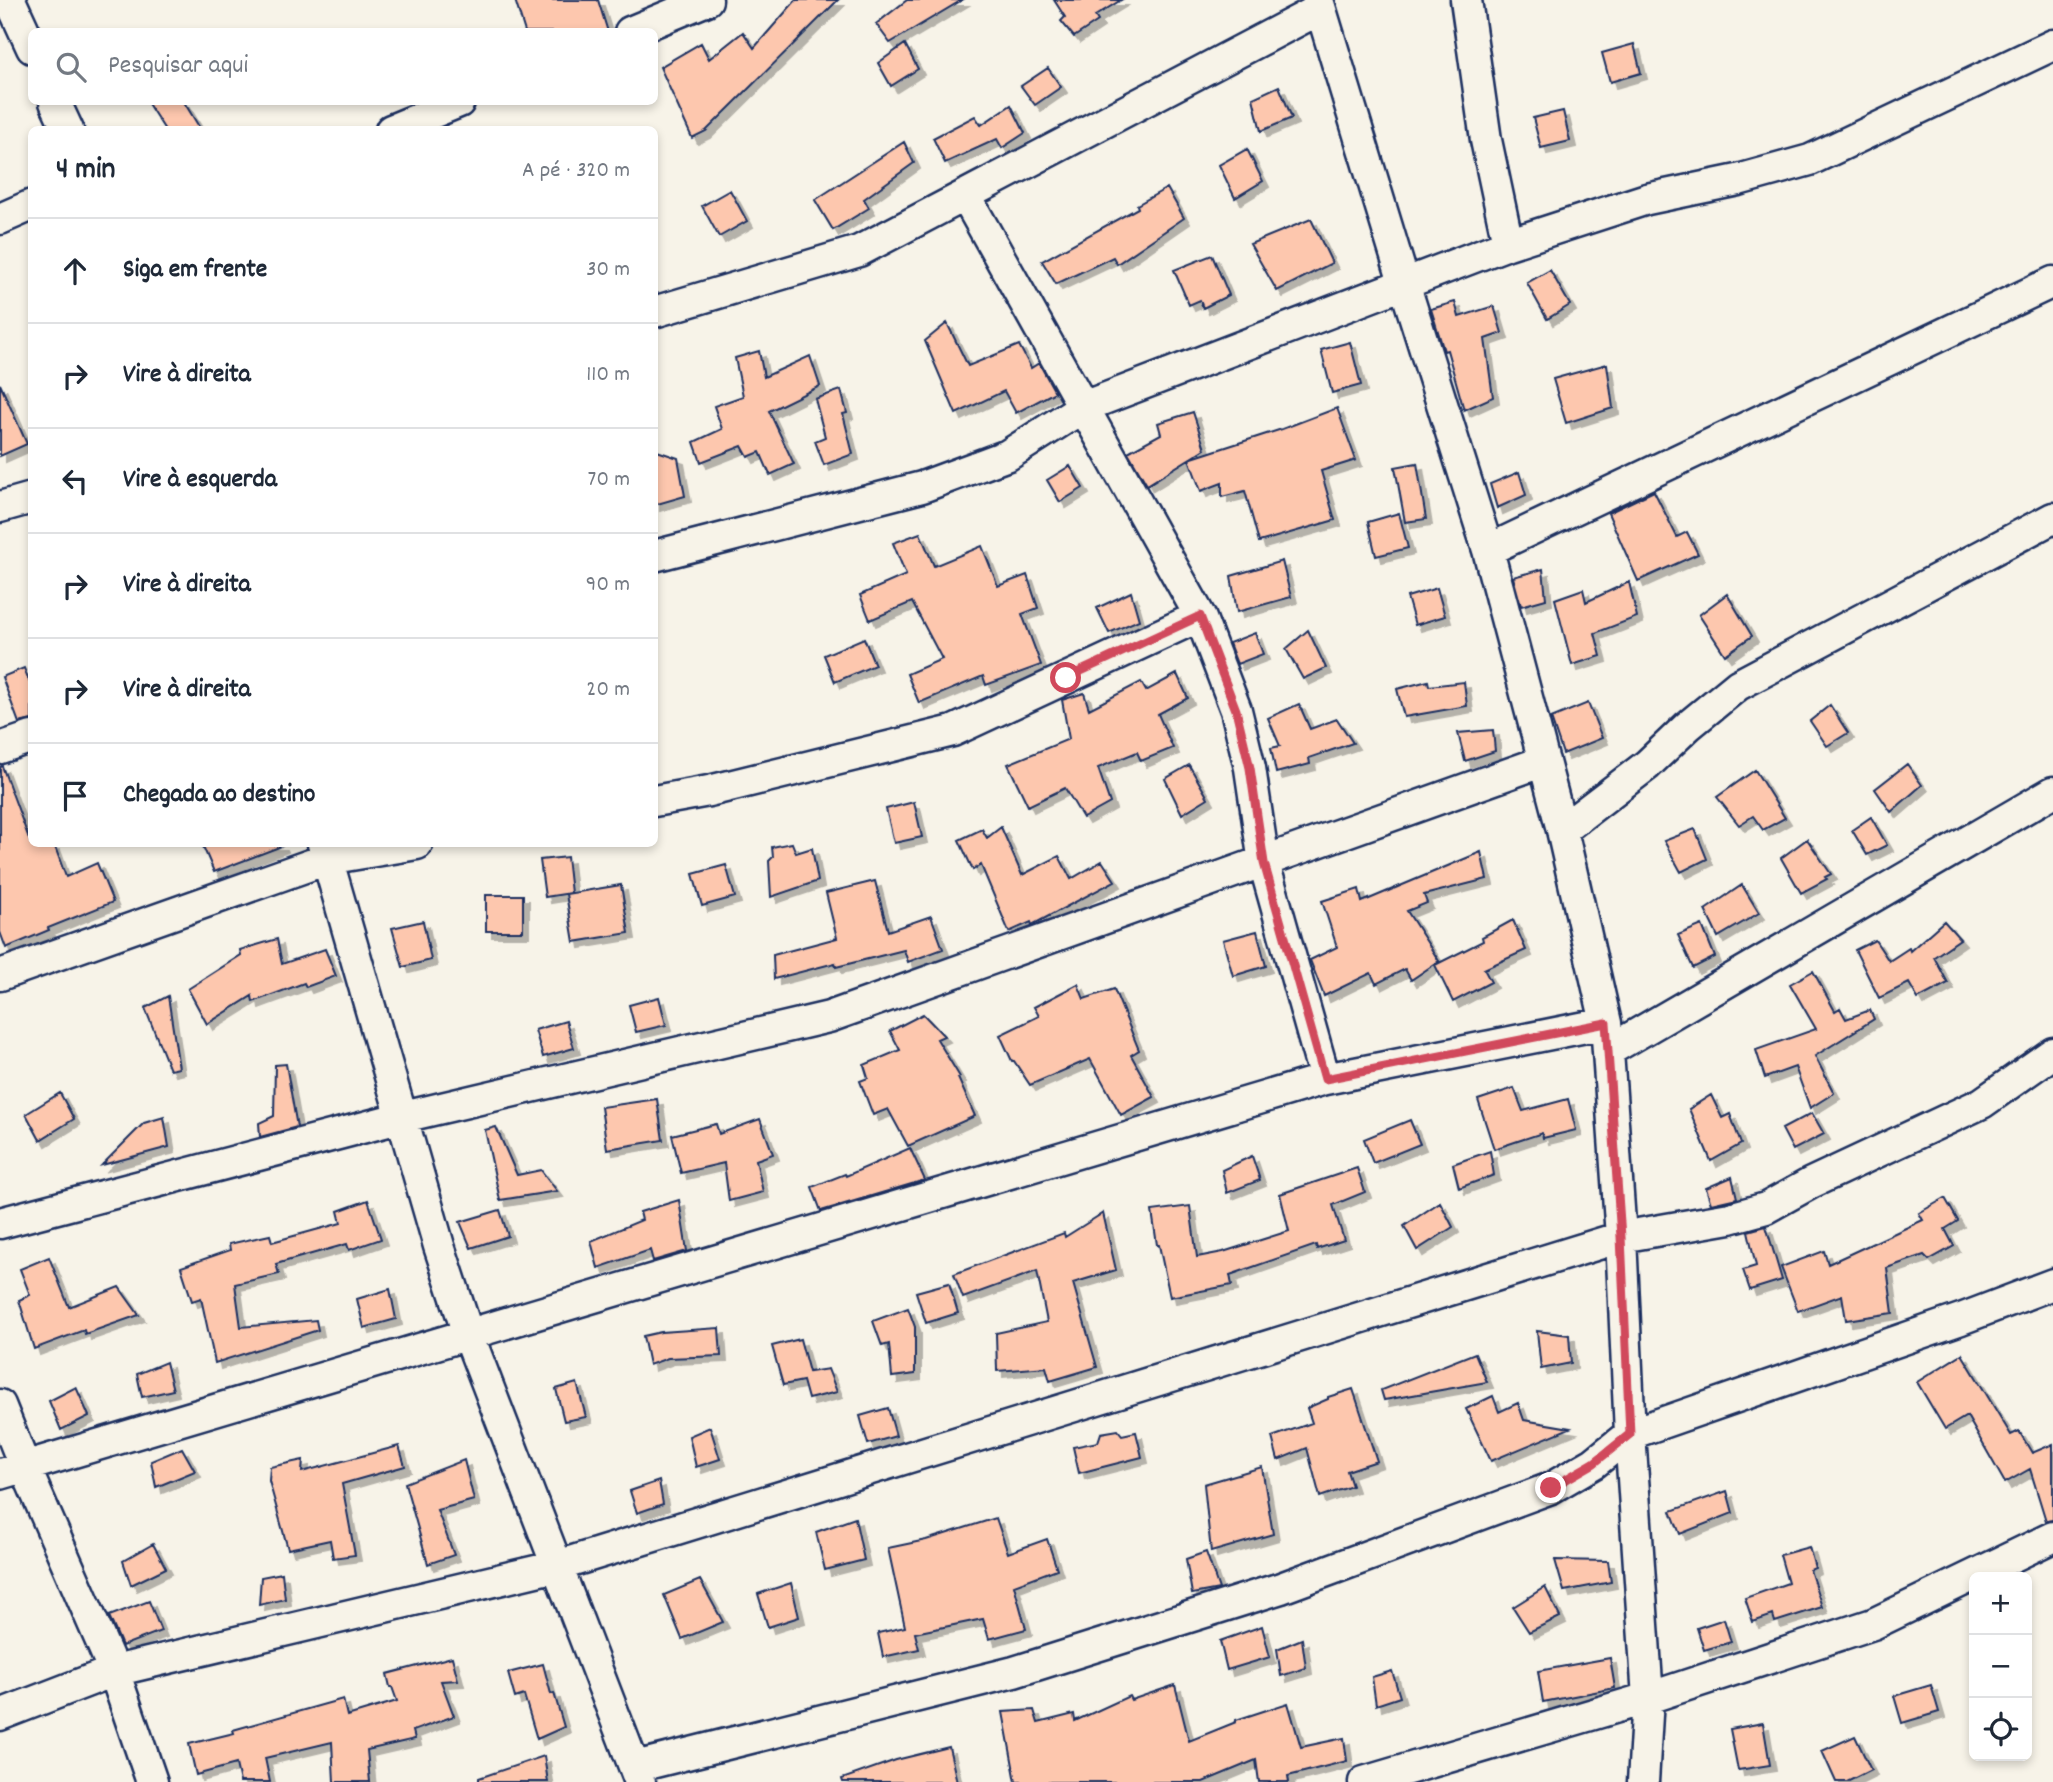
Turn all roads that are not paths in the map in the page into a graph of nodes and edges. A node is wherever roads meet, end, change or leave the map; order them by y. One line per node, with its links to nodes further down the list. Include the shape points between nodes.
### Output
1 (10, 0): 6 (street)
2 (708, 0): 5 (street)
3 (1466, 0): 15 (street, via 1486,139)
4 (1319, 5): 12 (street); 17 (street)
5 (640, 28)
6 (28, 39)
7 (2053, 45): 15 (street, via 1810,160 1647,200)
8 (56, 105): 10 (street)
9 (452, 105): 11 (street)
10 (66, 126)
11 (401, 126)
12 (965, 195): 18 (street, via 859,251); 19 (street)
13 (28, 207): 14 (street)
14 (0, 219)
15 (1508, 244): 17 (street)
16 (2053, 282): 23 (street)
17 (1404, 283): 19 (street); 23 (street)
18 (658, 311)
19 (1083, 407): 24 (street, via 1008,455 922,487); 25 (street)
20 (28, 499): 21 (street)
21 (0, 507)
22 (2053, 518): 31 (street, via 1738,685 1647,765)
23 (1488, 550): 28 (street)
24 (658, 554)
25 (1200, 616): 30 (street, via 953,731); 34 (street, via 1236,710)
26 (28, 738): 27 (street)
27 (0, 748)
28 (1544, 761): 31 (street); 34 (street)
29 (2053, 792): 36 (street)
30 (658, 800)
31 (1562, 830): 36 (street)
32 (378, 847): 33 (street)
33 (325, 851): 35 (street); 39 (street)
34 (1264, 863): 38 (street); 39 (street, via 829,1017)
35 (0, 975)
36 (1607, 1037): 38 (street); 41 (street)
37 (2053, 1054): 41 (street, via 1982,1103 1766,1208)
38 (1325, 1079): 43 (street)
39 (403, 1117): 40 (street); 43 (street)
40 (0, 1223)
41 (1621, 1237): 45 (street); 48 (street)
42 (2053, 1284): 45 (street)
43 (468, 1334): 46 (street); 48 (street)
44 (0, 1405): 46 (street)
45 (1630, 1434): 50 (street); 52 (street, via 1594,1463 1551,1488 1281,1588 1014,1672)
46 (12, 1470): 49 (street)
47 (2053, 1536): 50 (street, via 1873,1624)
48 (557, 1566): 49 (street); 52 (street)
49 (114, 1671): 51 (street); 53 (street)
50 (1648, 1698): 54 (street); 55 (street)
51 (0, 1715)
52 (638, 1774)
53 (152, 1782)
54 (1364, 1782)
55 (1643, 1782)

